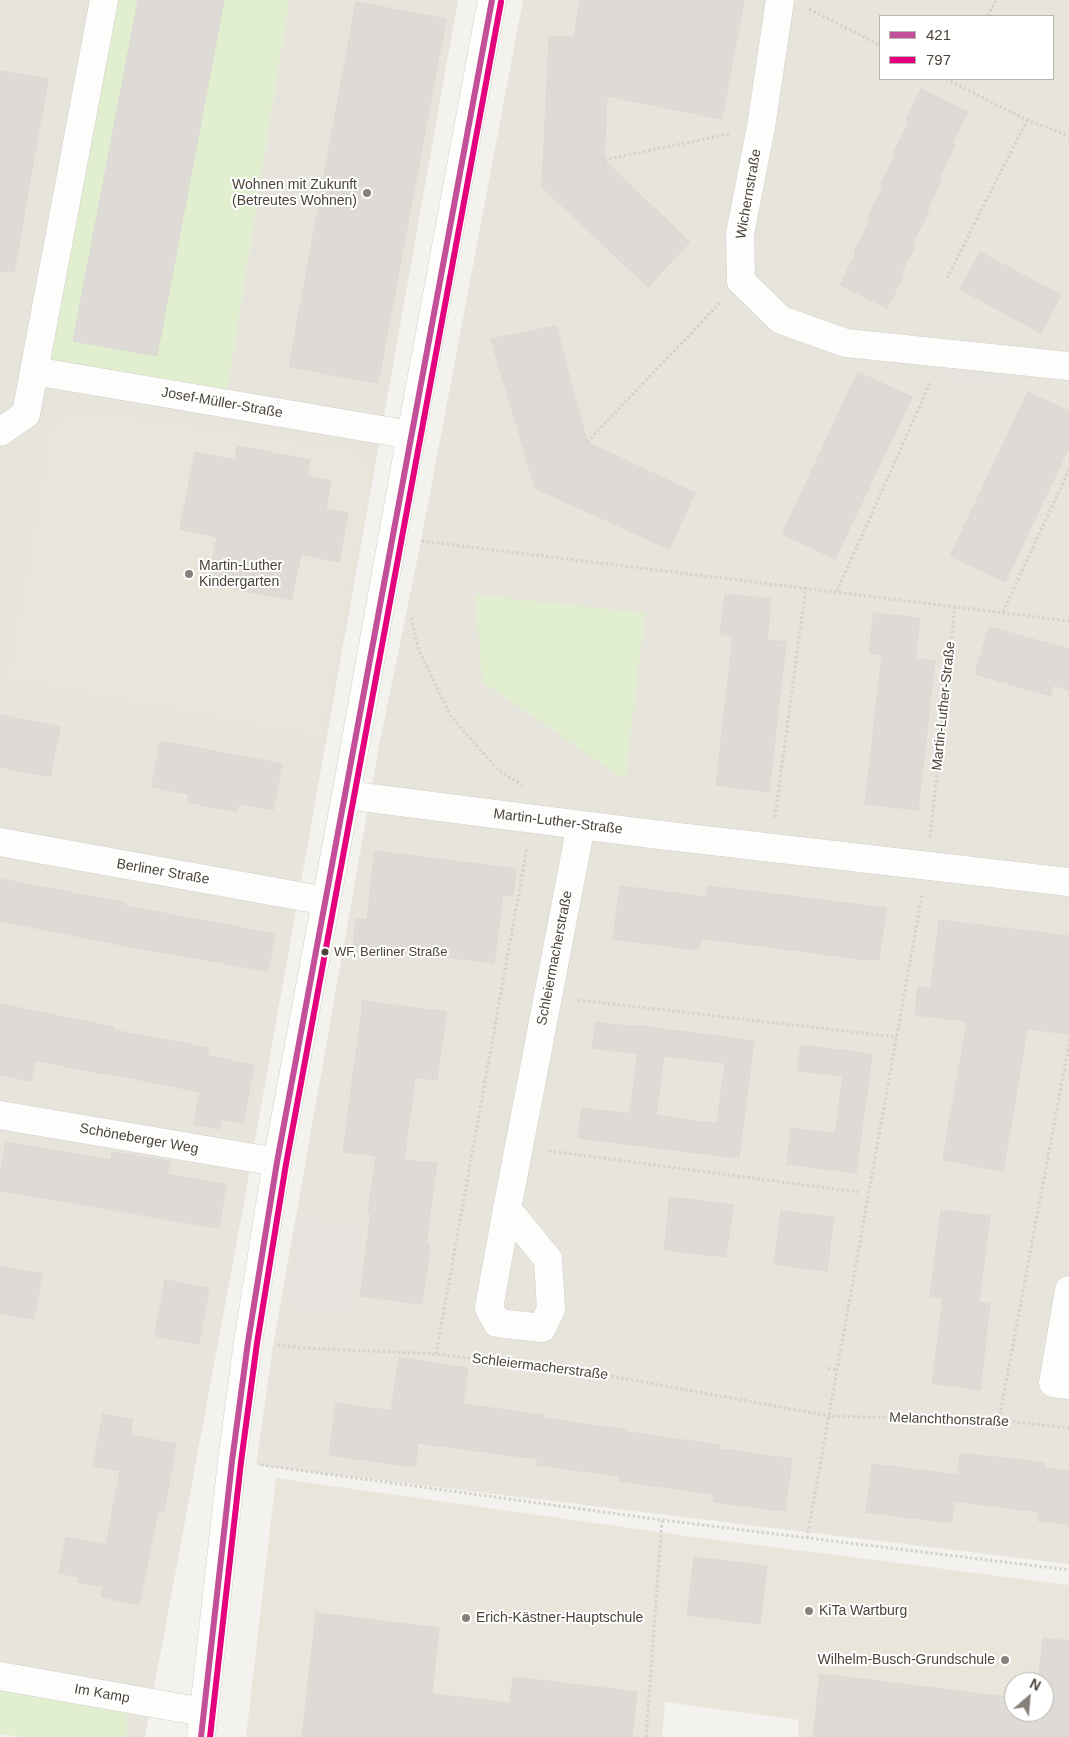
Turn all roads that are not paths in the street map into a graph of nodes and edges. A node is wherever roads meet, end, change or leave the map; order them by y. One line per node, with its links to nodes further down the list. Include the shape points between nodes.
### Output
1 (104, 0): 5 (street)
2 (492, 0): 7 (street)
3 (780, 0): 4 (street, Wichernstraße, via 761,127 740,234 741,281 781,320 846,343)
4 (1069, 366)
5 (34, 371): 6 (street, via 26,414); 7 (street, Josef-Müller-Straße)
6 (0, 432)
7 (411, 435): 8 (street)
8 (346, 796): 9 (street, Martin-Luther-Straße); 12 (street)
9 (581, 825): 11 (street, Martin-Luther-Straße); 15 (street, Schleiermacherstraße)
10 (0, 842): 12 (street, Berliner Straße)
11 (1069, 882)
12 (326, 901): 14 (street)
13 (0, 1115): 14 (street, Schöneberger Weg)
14 (277, 1162): 19 (street, via 232,1461)
15 (507, 1210)
16 (1069, 1290): 17 (street, via 1053,1383)
17 (1069, 1385)
18 (0, 1676): 19 (street, Im Kamp)
19 (202, 1724)

